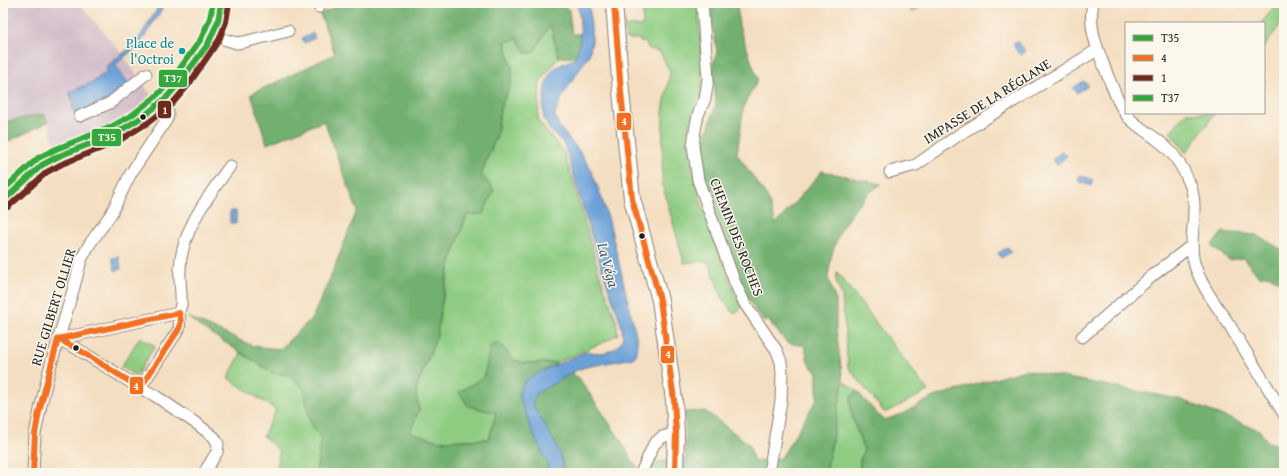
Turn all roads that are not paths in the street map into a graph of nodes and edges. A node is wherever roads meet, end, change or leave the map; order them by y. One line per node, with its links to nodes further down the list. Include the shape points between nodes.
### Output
1 (221, 3): 6 (main road)
2 (614, 3): 22 (main road, via 632,199 660,300)
3 (702, 3): 27 (street, CHEMIN DES ROCHES, via 708,79 705,99 694,130 698,180 735,283 745,304 777,351 781,362 781,400)
4 (1093, 3): 7 (street, via 1092,28)
5 (288, 31): 6 (street, via 237,43)
6 (213, 36): 9 (main road)
7 (1097, 50): 10 (street); 14 (street, IMPASSE DE LA RÉGLANE, via 960,134 916,165)
8 (146, 74): 12 (street, via 110,103)
9 (164, 100): 15 (main road, via 112,135 42,165); 19 (street, RUE GILBERT OLLIER, via 167,119 132,172 106,222 84,253)
10 (1125, 112)
11 (1127, 114): 16 (street, via 1169,149 1190,183 1194,201)
12 (80, 116)
13 (230, 166): 17 (street, via 203,206 181,252)
14 (890, 172)
15 (3, 201)
16 (1192, 245): 18 (street); 21 (street, via 1195,265 1204,284)
17 (179, 313): 19 (street); 20 (street, via 179,329)
18 (1082, 337)
19 (58, 339): 20 (street); 23 (street, RUE GILBERT OLLIER, via 39,412)
20 (140, 388): 24 (street, via 214,437 218,444 217,452)
21 (1284, 414)
22 (676, 433): 25 (street, via 662,437 654,444); 26 (main road)
23 (33, 473)
24 (204, 473)
25 (641, 473)
26 (675, 473)
27 (769, 473)

